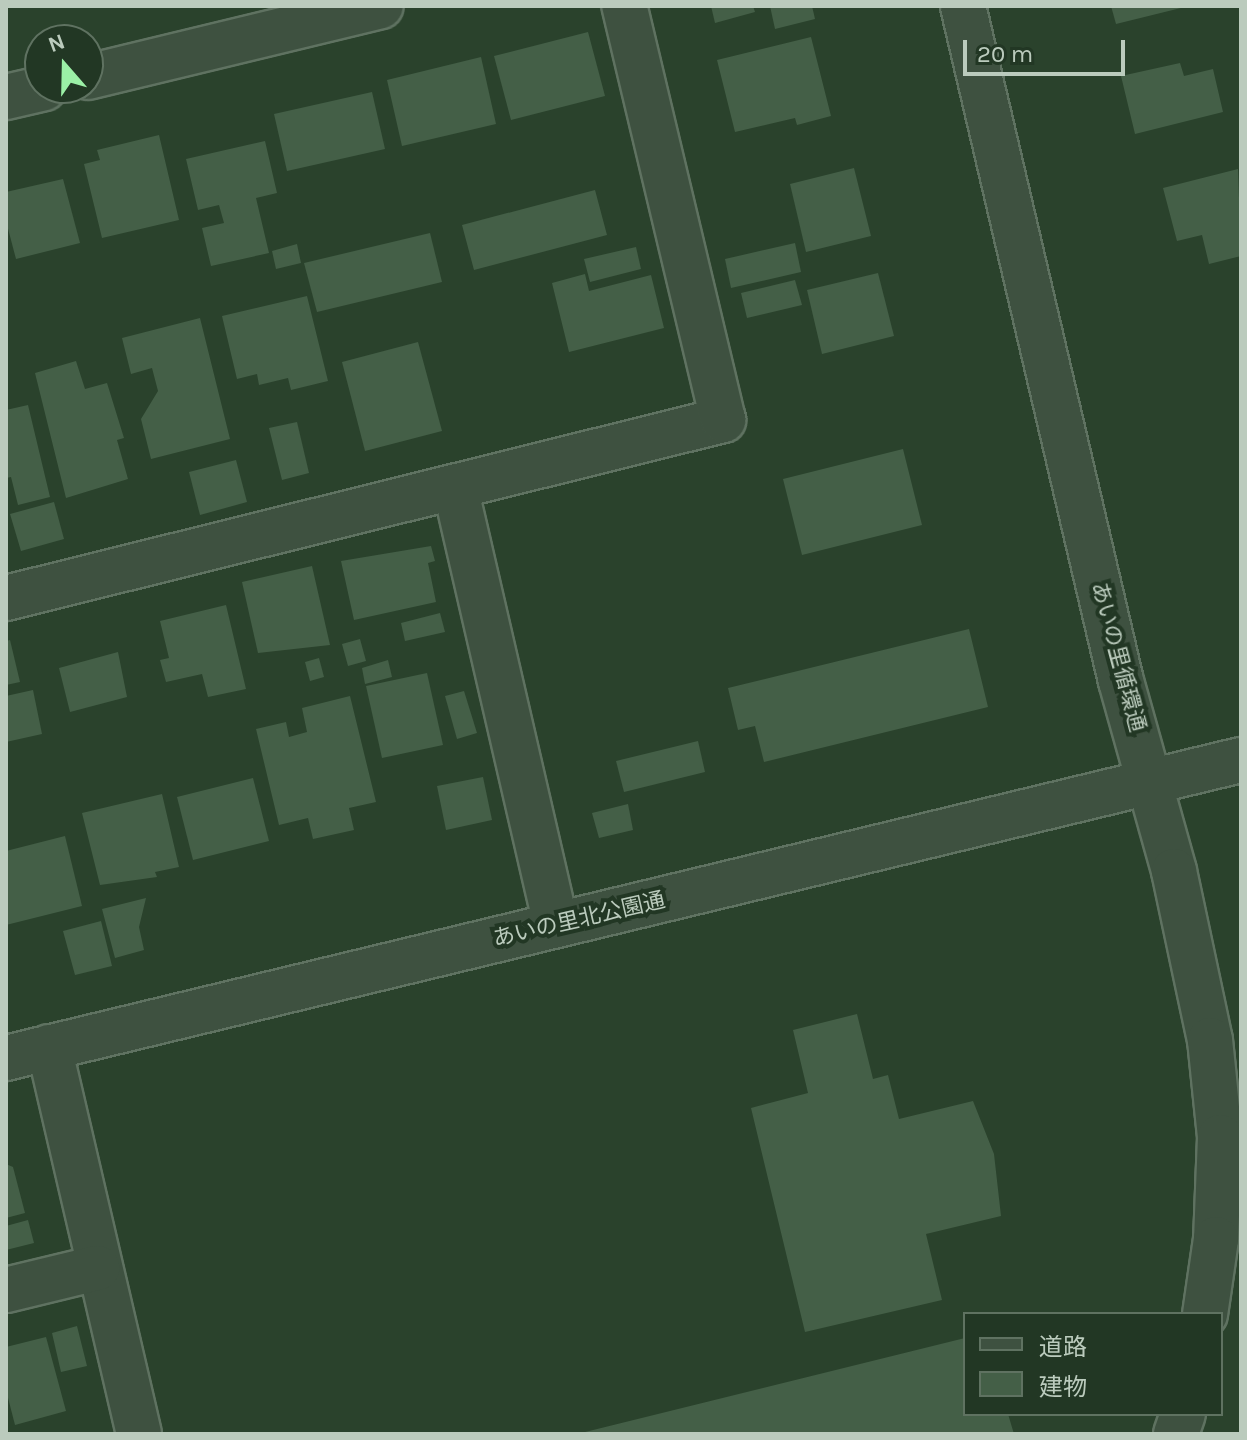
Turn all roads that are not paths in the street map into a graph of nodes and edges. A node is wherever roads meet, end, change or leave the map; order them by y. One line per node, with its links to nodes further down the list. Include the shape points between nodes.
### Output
1 (381, 6): 4 (street)
2 (624, 6): 5 (street, via 723,420)
3 (963, 6): 8 (street, あいの里循環通, via 1121,681)
4 (104, 73)
5 (455, 487): 6 (street); 9 (street)
6 (6, 598)
7 (1241, 760): 8 (street, あいの里北公園通)
8 (1153, 782): 9 (street, あいの里北公園通); 14 (street, あいの里循環通, via 1213,1067 1219,1152)
9 (556, 924): 10 (street, あいの里北公園通)
10 (49, 1047): 11 (street, あいの里北公園通); 12 (street)
11 (6, 1058)
12 (97, 1268): 13 (street); 15 (street)
13 (6, 1290)
14 (1205, 1312)
15 (139, 1434)

